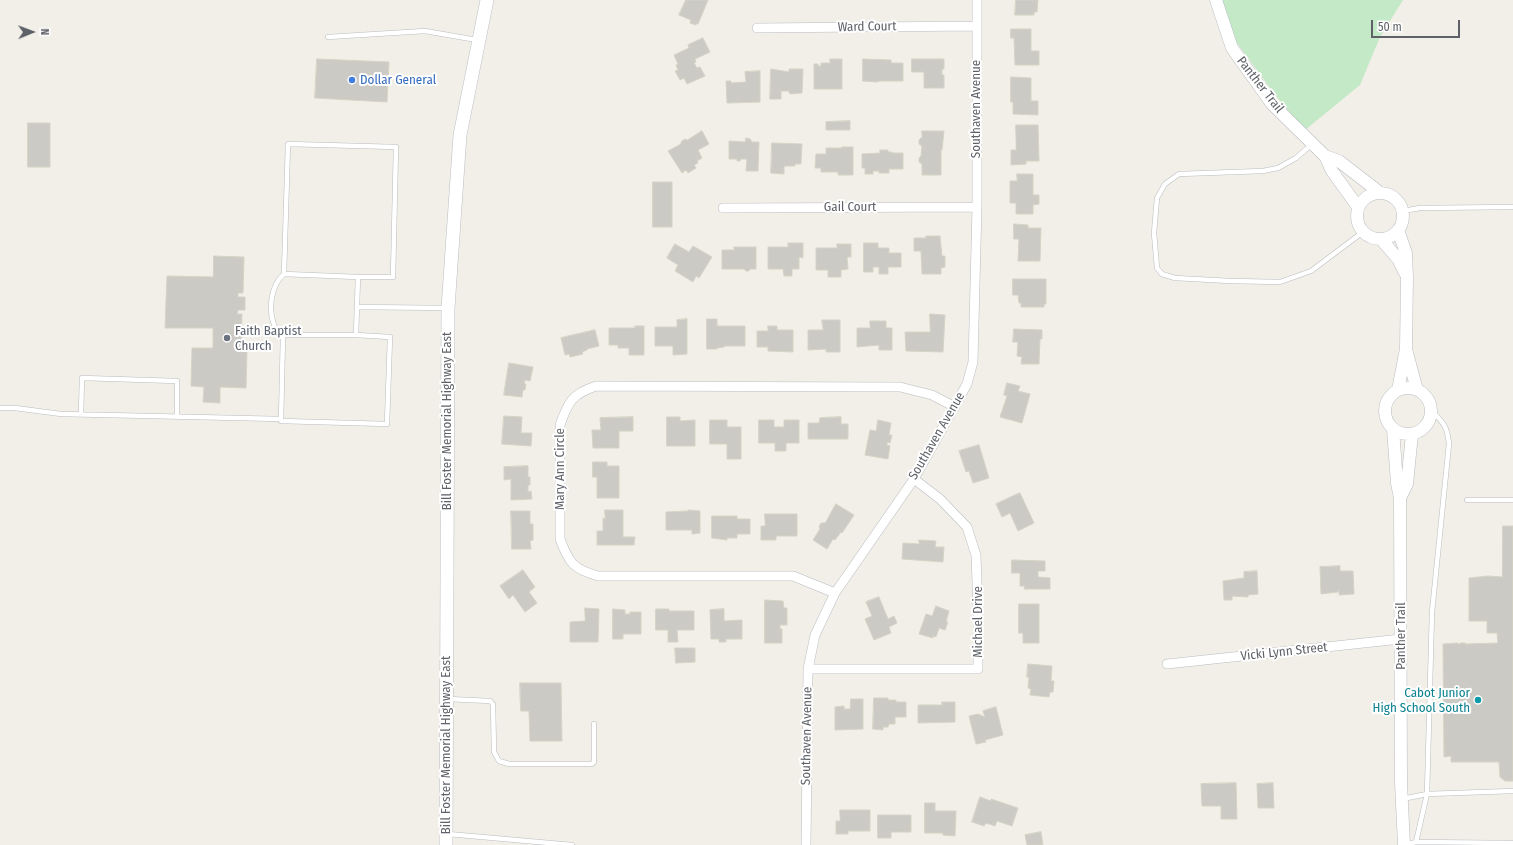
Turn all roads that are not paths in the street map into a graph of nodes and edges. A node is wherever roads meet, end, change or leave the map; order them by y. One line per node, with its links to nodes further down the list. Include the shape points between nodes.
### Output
1 (487, 0): 7 (main road, Bill Foster Memorial Highway East)
2 (977, 0): 4 (street, Southaven Avenue)
3 (1216, 0): 8 (street, Panther Trail, via 1232,48 1272,104)
4 (977, 26): 5 (street, Ward Court); 11 (street, Southaven Avenue)
5 (757, 28)
6 (328, 37): 7 (lane, via 425,31)
7 (479, 40): 23 (main road, Bill Foster Memorial Highway East, via 460,135)
8 (1312, 143): 9 (street, Panther Trail); 17 (lane, via 1296,158 1278,168 1263,171 1179,174 1165,184 1157,198 1154,233 1157,268 1162,274 1175,278 1280,282 1311,271)
9 (1325, 156): 10 (street, Panther Trail, via 1339,161); 12 (street, Panther Trail, via 1332,171)
10 (1379, 192): 12 (street, via 1367,196); 15 (street, via 1392,195)
11 (977, 207): 14 (street, Gail Court); 29 (street, Southaven Avenue, via 972,362 967,384)
12 (1358, 207): 17 (street, via 1357,220)
13 (1513, 207): 15 (lane, via 1420,208)
14 (723, 208)
15 (1403, 211): 16 (street, via 1402,224)
16 (1398, 230): 18 (street, via 1394,235); 21 (street, via 1406,253)
17 (1363, 232): 18 (street)
18 (1381, 239): 21 (street, via 1398,259)
19 (284, 274): 20 (lane); 20 (lane, via 288,144 396,147 393,277); 24 (lane, via 278,280 271,300 275,326)
20 (358, 277): 22 (lane)
21 (1407, 277): 26 (street)
22 (357, 308): 23 (lane); 25 (lane)
23 (448, 308): 45 (main road, Bill Foster Memorial Highway East)
24 (283, 335): 25 (lane); 34 (lane)
25 (356, 335): 34 (lane, via 390,337 387,424)
26 (1406, 349): 27 (street); 28 (street)
27 (1398, 390): 28 (street); 35 (street, via 1392,394 1386,405 1386,418)
28 (1417, 390): 31 (street, via 1427,398)
29 (955, 407): 37 (street, Southaven Avenue); 41 (street, Mary Ann Circle, via 932,395 900,387 596,386 575,396 565,409 560,425 560,539 565,554 574,566 598,576 793,576)
30 (0, 408): 32 (lane)
31 (1431, 410): 36 (street, via 1427,423); 48 (lane, via 1446,425 1449,444 1432,612)
32 (81, 414): 33 (lane); 33 (lane, via 82,378 177,381)
33 (177, 416): 34 (lane)
34 (281, 419)
35 (1393, 429): 36 (street); 38 (street, Panther Trail)
36 (1412, 434): 38 (street, Panther Trail, via 1406,484)
37 (914, 479): 41 (street, Southaven Avenue); 44 (street, Michael Drive, via 940,499 967,527 976,555 978,669)
38 (1400, 498): 42 (street, Panther Trail)
39 (1467, 500): 40 (lane)
40 (1513, 500)
41 (836, 592): 44 (street, Southaven Avenue, via 815,635)
42 (1400, 639): 43 (street, Vicki Lynn Street); 49 (street, Panther Trail)
43 (1167, 664)
44 (808, 669): 54 (street, Southaven Avenue)
45 (446, 699): 46 (lane, via 490,701 493,704 494,752 499,761 509,764 592,764); 50 (main road, Bill Foster Memorial Highway East)
46 (594, 724)
47 (1513, 791): 48 (lane)
48 (1427, 794): 49 (lane); 51 (lane)
49 (1402, 799): 55 (street, Panther Trail)
50 (446, 840): 53 (lane)
51 (1416, 842): 52 (lane); 55 (lane)
52 (1513, 844)
53 (572, 845)
54 (806, 845)
55 (1404, 845)

